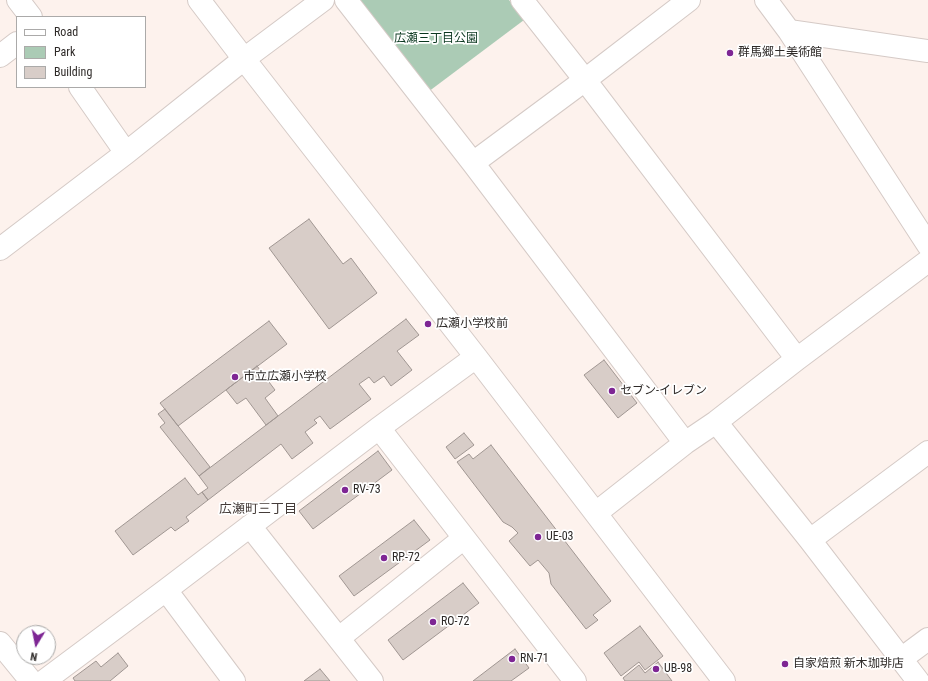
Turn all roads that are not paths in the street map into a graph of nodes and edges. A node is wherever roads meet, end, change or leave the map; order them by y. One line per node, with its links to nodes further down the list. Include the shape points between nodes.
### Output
1 (18, 0): 8 (street)
2 (199, 0): 13 (street)
3 (323, 0): 13 (street)
4 (346, 0): 17 (street)
5 (522, 0): 14 (street)
6 (689, 0): 14 (street)
7 (766, 0): 9 (street)
8 (30, 16)
9 (789, 32): 11 (street); 18 (street)
10 (16, 44): 12 (street)
11 (928, 51)
12 (0, 56)
13 (244, 59): 16 (street); 21 (street)
14 (585, 80): 17 (street); 22 (street)
15 (81, 88): 16 (street)
16 (126, 153): 19 (street)
17 (473, 163): 25 (street)
18 (928, 245)
19 (0, 249)
20 (928, 261): 22 (street)
21 (476, 357): 24 (street); 27 (street)
22 (797, 359): 23 (street)
23 (716, 422): 25 (street); 30 (street)
24 (379, 428): 28 (street); 29 (street)
25 (685, 443): 27 (street)
26 (928, 452): 30 (street)
27 (596, 514): 41 (street)
28 (250, 526): 31 (street); 32 (street)
29 (464, 538): 32 (street); 40 (street)
30 (810, 540): 35 (street)
31 (166, 590): 36 (street); 38 (street)
32 (339, 638): 39 (street)
33 (928, 640): 35 (street)
34 (0, 643): 37 (street)
35 (901, 659): 42 (street)
36 (54, 678)
37 (31, 681)
38 (234, 681)
39 (372, 681)
40 (575, 681)
41 (724, 681)
42 (918, 681)

